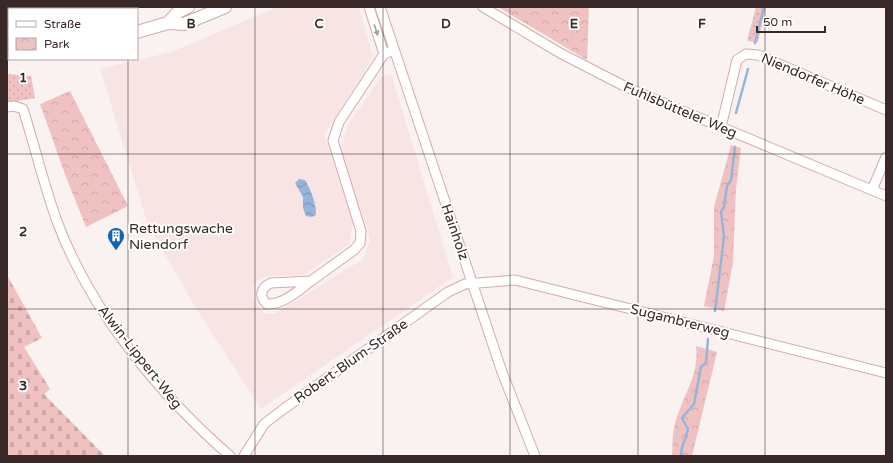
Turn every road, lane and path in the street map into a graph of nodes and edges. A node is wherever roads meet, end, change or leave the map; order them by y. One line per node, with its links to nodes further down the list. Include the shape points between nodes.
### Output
1 (188, 7): 6 (main road, via 178,12)
2 (225, 7): 6 (main road, via 184,24)
3 (369, 7): 9 (street, one-way to 9)
4 (380, 7): 8 (street, Hainholz)
5 (483, 7): 12 (street, Fuhlsbütteler Weg, via 610,80)
6 (168, 23): 7 (main road)
7 (138, 32)
8 (394, 50): 9 (street); 17 (street, Hainholz)
9 (384, 54): 16 (street, via 340,122 333,141 358,217 360,243)
10 (7, 107): 19 (street, Alwin-Lippert-Weg, via 23,108 59,225 97,301 118,332 176,405)
11 (886, 110): 12 (street, Niendorfer Höhe, via 758,55 746,54 737,60)
12 (721, 128): 14 (street, Fuhlsbütteler Weg)
13 (886, 157): 14 (street)
14 (872, 190): 15 (street, Fuhlsbütteler Weg)
15 (886, 196)
16 (311, 281): 16 (street, via 274,305 262,300 262,292 270,283)
17 (472, 284): 18 (street, Sugambrerweg, via 515,280); 20 (street, Robert-Blum-Straße, via 465,284 448,292 285,408 264,424); 21 (street, Hainholz, via 502,372)
18 (886, 373)
19 (230, 456)
20 (244, 456)
21 (535, 456)

